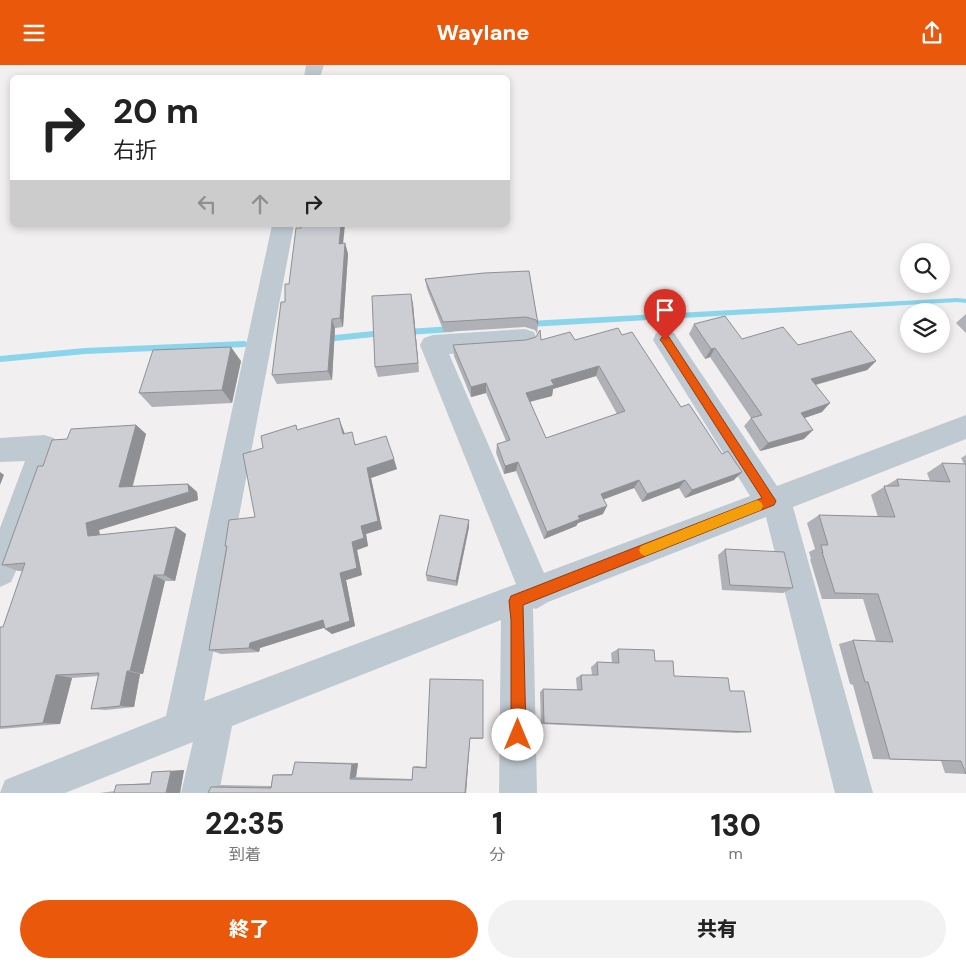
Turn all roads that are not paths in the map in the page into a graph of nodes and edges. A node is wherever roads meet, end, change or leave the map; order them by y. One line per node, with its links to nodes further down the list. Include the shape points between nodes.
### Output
1 (283, 227): 10 (street)
2 (525, 339): 8 (street, via 433,345)
3 (665, 340): 6 (street)
4 (966, 427): 6 (street)
5 (0, 449): 7 (street, via 44,447)
6 (773, 500): 8 (street); 14 (street)
7 (0, 571)
8 (526, 597): 9 (street); 13 (street, via 518,620)
9 (216, 714): 10 (street); 12 (street)
10 (181, 729): 11 (street)
11 (18, 793)
12 (200, 793)
13 (518, 793)
14 (854, 793)

